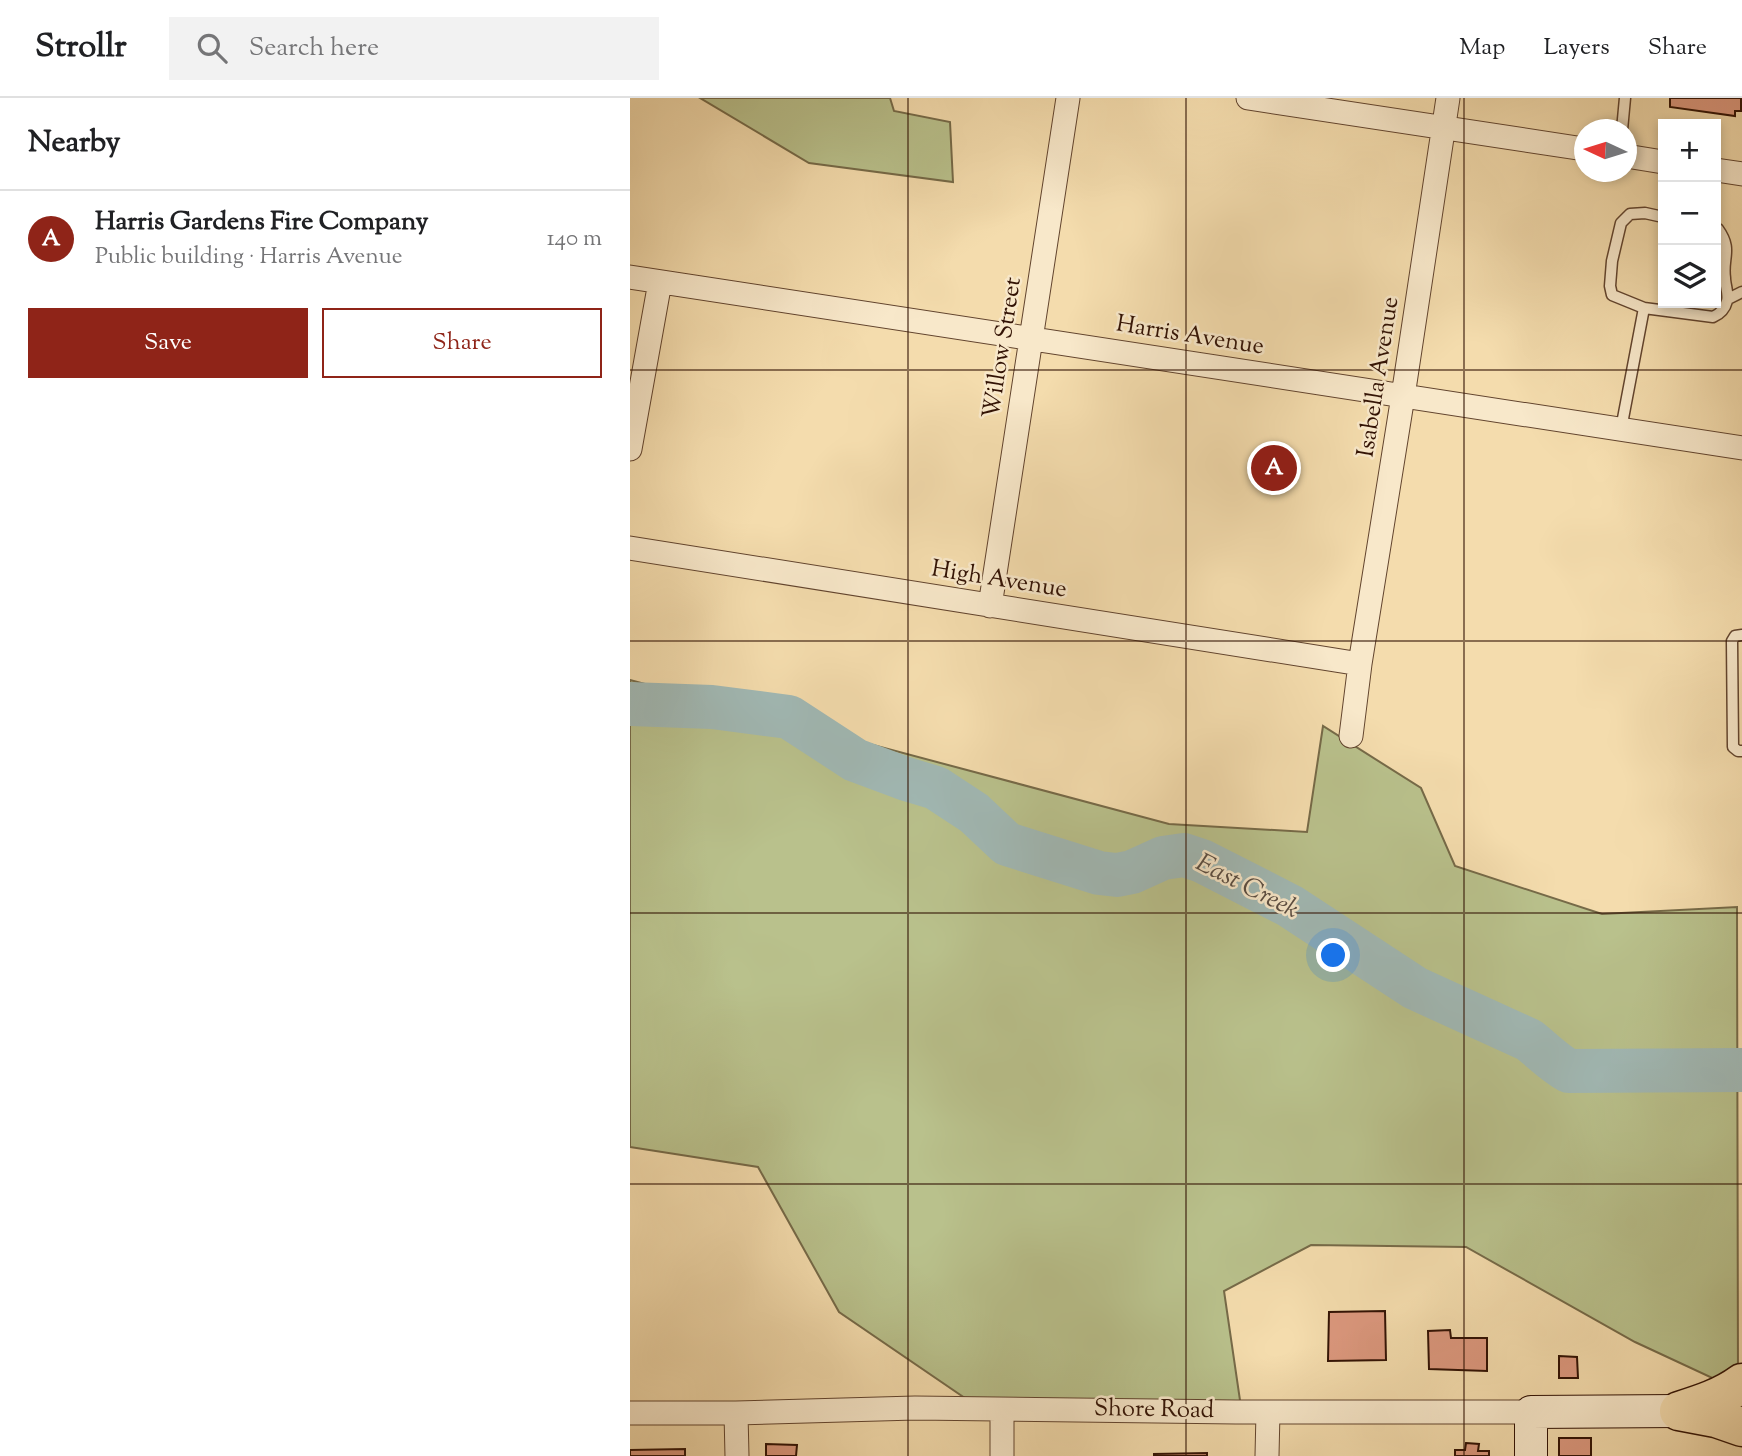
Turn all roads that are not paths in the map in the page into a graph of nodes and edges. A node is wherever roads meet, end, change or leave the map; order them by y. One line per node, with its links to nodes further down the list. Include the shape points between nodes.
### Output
1 (1068, 98): 19 (street, Willow Street)
2 (1248, 98): 6 (street)
3 (1448, 98): 6 (street, Isabella Avenue)
4 (1625, 98): 5 (lane)
5 (1623, 119)
6 (1444, 127): 7 (street); 20 (street, Isabella Avenue)
7 (1574, 147)
8 (1637, 158): 9 (street)
9 (1658, 161)
10 (1721, 171): 11 (street)
11 (1742, 174)
12 (1658, 216): 18 (lane, via 1630,214 1621,223 1612,261 1612,295)
13 (1721, 232): 17 (lane, via 1728,251 1724,275)
14 (630, 276): 15 (street, Harris Avenue)
15 (660, 282): 19 (street, Harris Avenue); 23 (street)
16 (1742, 292): 17 (lane)
17 (1728, 299): 18 (lane, via 1721,313 1713,317)
18 (1644, 308): 21 (lane)
19 (1030, 338): 20 (street, Harris Avenue); 25 (street, Willow Street)
20 (1403, 396): 21 (street, Harris Avenue); 27 (street, Isabella Avenue)
21 (1621, 429): 22 (street, Harris Avenue)
22 (1742, 448)
23 (630, 449)
24 (630, 548): 25 (street, High Avenue)
25 (990, 606): 27 (street, High Avenue)
26 (1742, 635): 29 (lane, via 1732,641 1732,654 1733,747)
27 (1360, 664): 28 (street, Isabella Avenue)
28 (1351, 736)
29 (1742, 751)
30 (1742, 1383): 32 (highway)
31 (1002, 1410): 33 (street, Shore Road); 36 (street, Shore Road); 39 (street)
32 (1679, 1411): 34 (street, Shore Road); 37 (highway)
33 (1268, 1412): 34 (street, Shore Road); 40 (street)
34 (1531, 1412): 41 (street)
35 (630, 1413): 36 (street, Shore Road)
36 (736, 1413): 38 (street)
37 (1742, 1427)
38 (737, 1456)
39 (1002, 1456)
40 (1267, 1456)
41 (1531, 1456)

